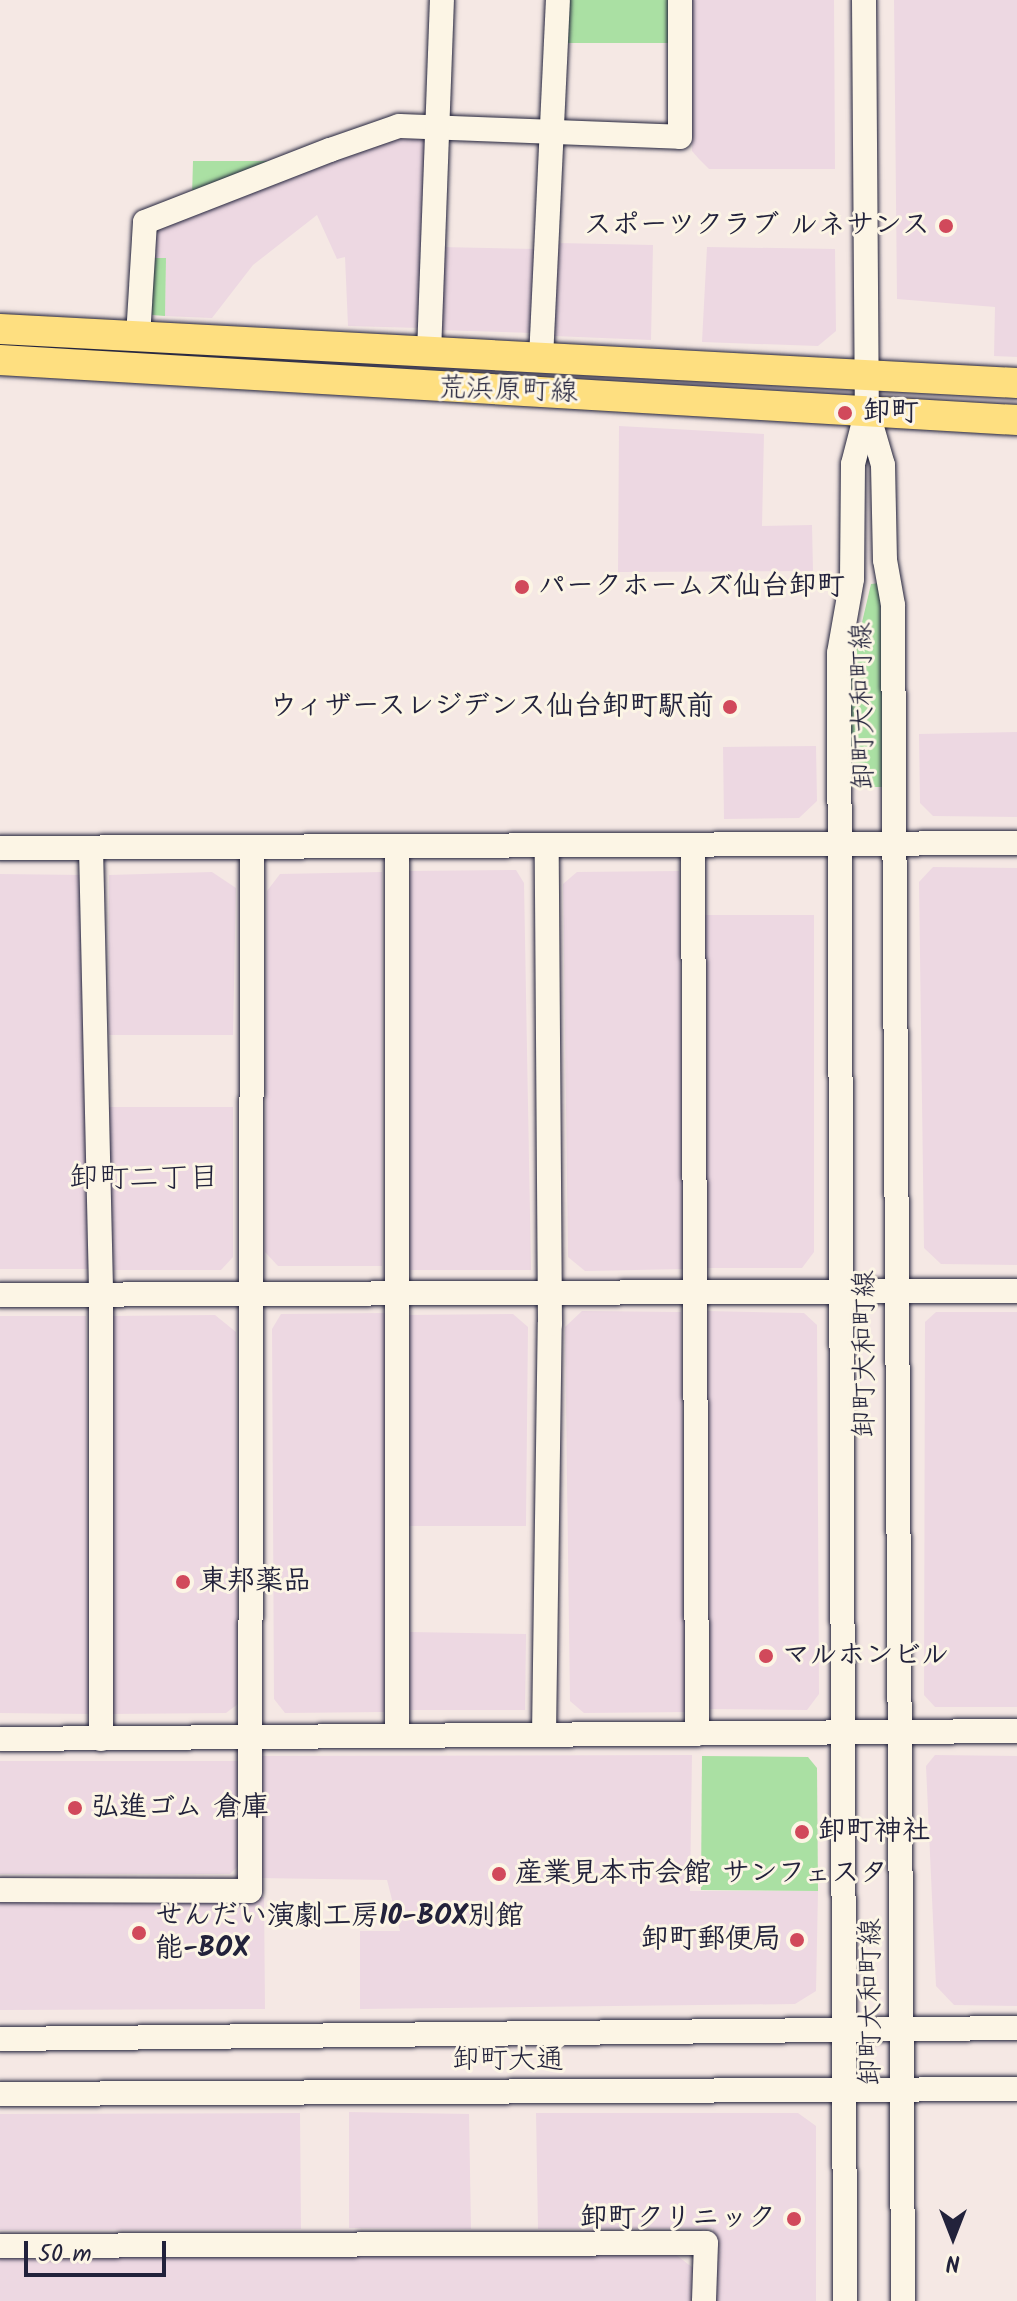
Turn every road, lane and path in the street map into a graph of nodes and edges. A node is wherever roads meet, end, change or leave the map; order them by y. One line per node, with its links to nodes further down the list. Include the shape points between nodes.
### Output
1 (442, 0): 5 (street)
2 (558, 0): 6 (street)
3 (680, 0): 6 (street, via 680,137)
4 (864, 0): 12 (street, 卸町大和町線)
5 (437, 129): 6 (street); 8 (street, via 399,126 145,222); 9 (street)
6 (552, 135): 10 (street)
7 (0, 329): 8 (main road, 荒浜原町線)
8 (138, 337): 9 (main road, 荒浜原町線)
9 (429, 353): 10 (main road, 荒浜原町線)
10 (541, 359): 12 (main road, 荒浜原町線)
11 (0, 360): 14 (main road, 荒浜原町線)
12 (866, 376): 13 (main road, 荒浜原町線); 14 (street, 卸町大和町線)
13 (1017, 383)
14 (867, 410): 15 (main road, 荒浜原町線); 17 (street, 卸町大和町線, via 883,465 885,560 893,605); 19 (street, 卸町大和町線, via 853,464 852,579 839,653)
15 (1017, 420)
16 (1017, 843): 17 (street)
17 (895, 844): 19 (street); 27 (street, 卸町大和町線)
18 (547, 845): 20 (street); 21 (street); 30 (street)
19 (840, 845): 21 (street); 26 (street, 卸町大和町線)
20 (397, 846): 24 (street); 29 (street)
21 (693, 846): 31 (street)
22 (0, 848): 23 (street)
23 (91, 848): 24 (street); 32 (street)
24 (252, 848): 28 (street)
25 (1017, 1291): 27 (street)
26 (840, 1292): 27 (street); 31 (street); 36 (street, 卸町大和町線)
27 (896, 1292): 37 (street, 卸町大和町線)
28 (254, 1293): 29 (street); 32 (street); 40 (street)
29 (397, 1293): 30 (street); 39 (street)
30 (550, 1293): 31 (street); 38 (street)
31 (695, 1293): 35 (street)
32 (101, 1294): 33 (street); 42 (street)
33 (0, 1295)
34 (1017, 1731): 37 (street)
35 (697, 1734): 36 (street); 38 (street)
36 (844, 1734): 37 (street); 45 (street, 卸町大和町線)
37 (900, 1734): 46 (street, 卸町大和町線)
38 (544, 1735): 39 (street)
39 (397, 1736): 40 (street)
40 (250, 1738): 42 (street); 43 (street, via 250,1891)
41 (0, 1739): 42 (street)
42 (101, 1739)
43 (0, 1890)
44 (1017, 2028): 46 (street)
45 (846, 2029): 46 (street); 47 (street); 49 (street, 卸町大和町線)
46 (903, 2030): 50 (street, 卸町大和町線)
47 (0, 2039)
48 (1017, 2089): 50 (street, 卸町大通)
49 (846, 2090): 50 (street, 卸町大通); 51 (street, 卸町大通); 54 (street, 卸町大和町線)
50 (903, 2090): 55 (street, 卸町大和町線)
51 (0, 2094)
52 (0, 2246): 53 (street, via 706,2243)
53 (704, 2301)
54 (845, 2301)
55 (903, 2301)

